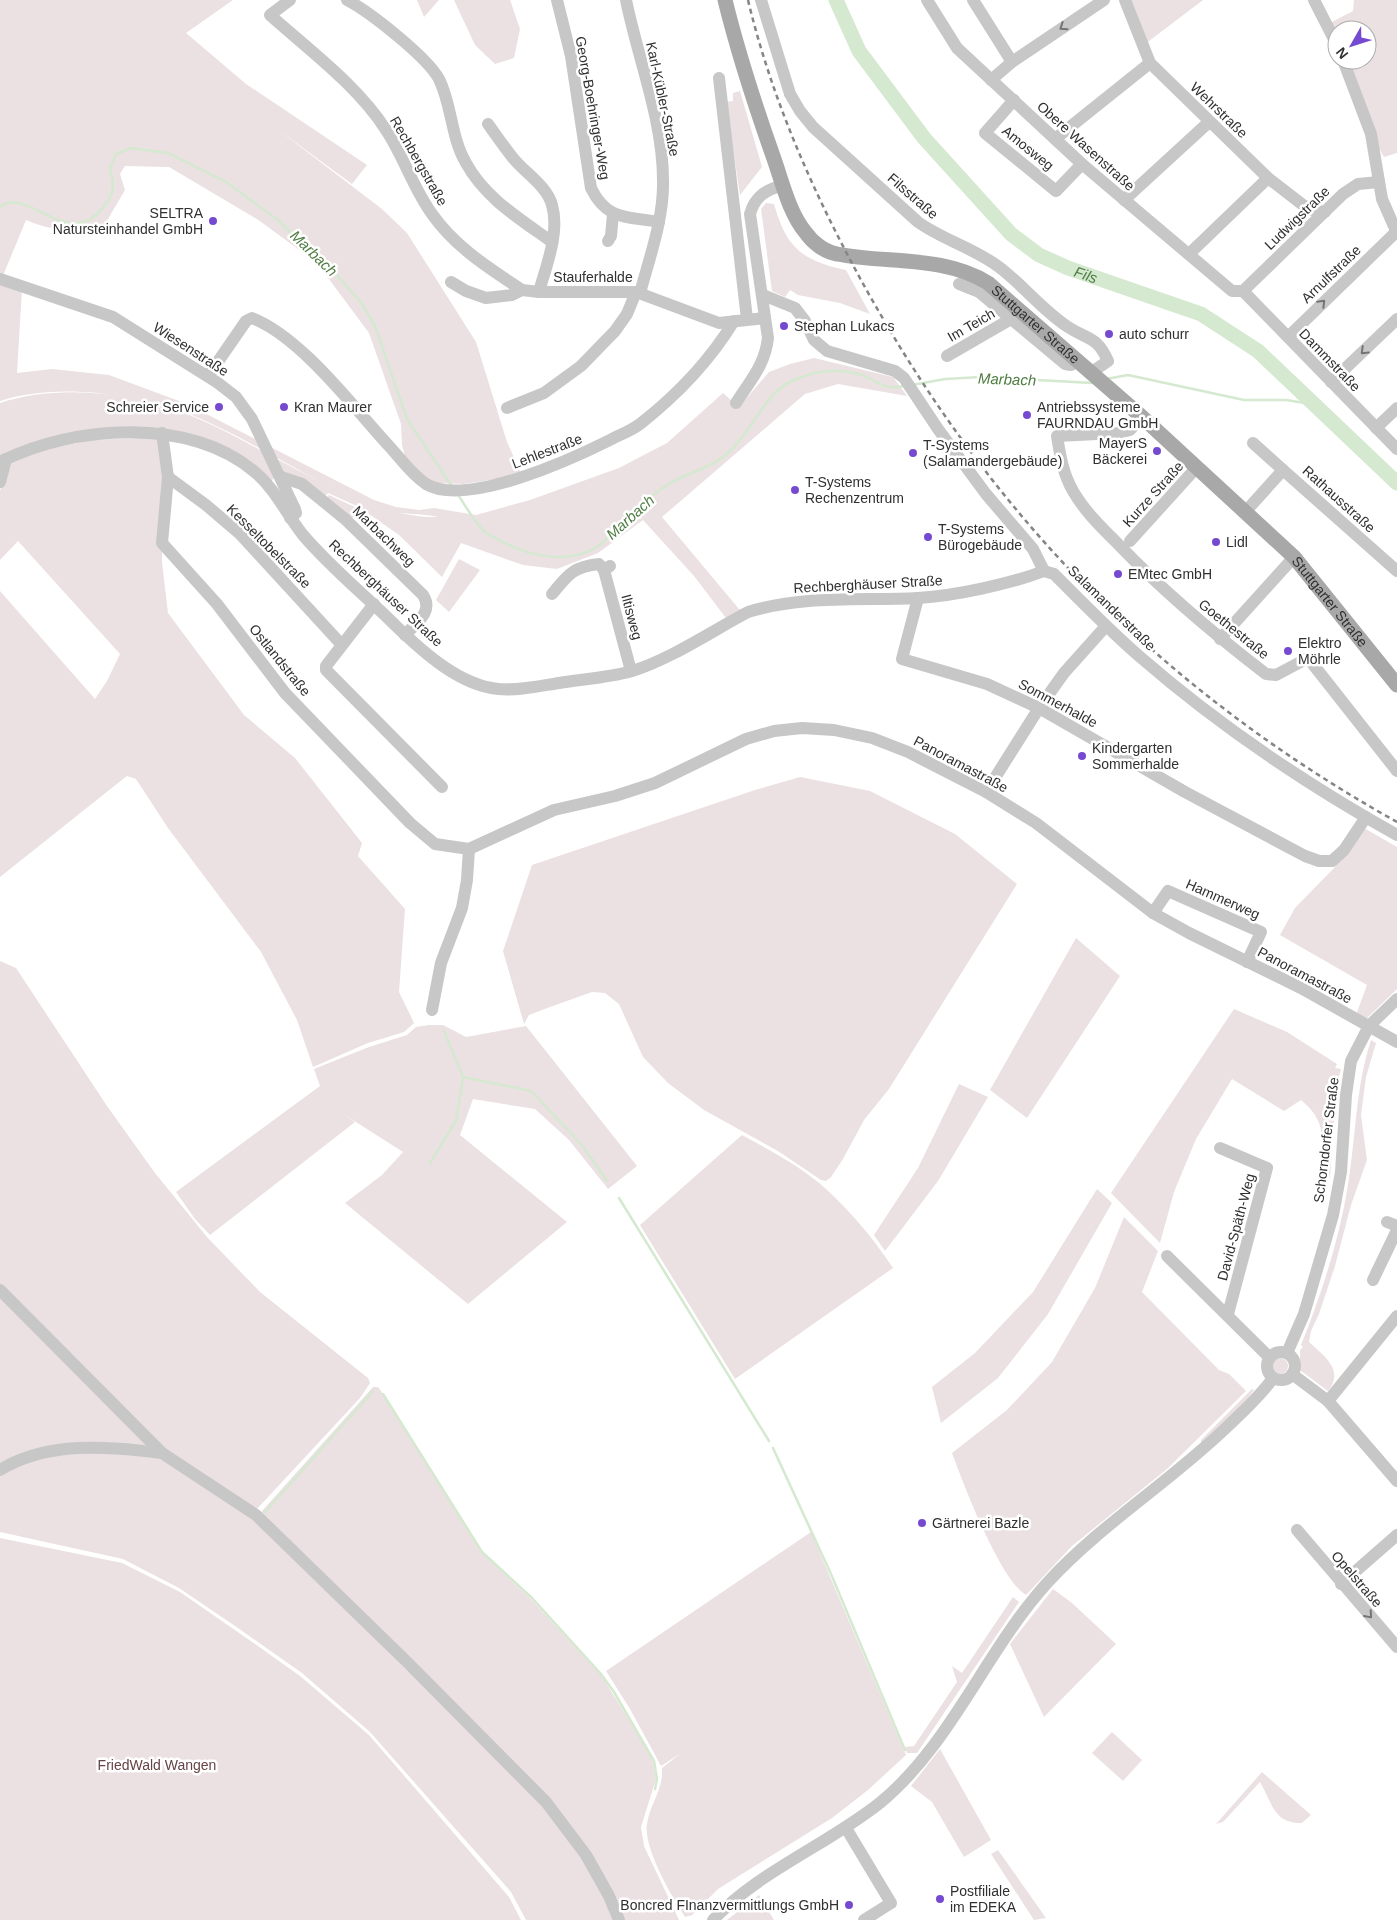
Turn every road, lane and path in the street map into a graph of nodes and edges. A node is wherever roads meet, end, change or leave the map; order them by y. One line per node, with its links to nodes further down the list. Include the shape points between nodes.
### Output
1 (290, 0): 37 (street, Rechbergstraße, via 270,15 360,96 387,131 415,188 448,235 474,258)
2 (347, 0): 32 (street, via 372,16 429,67 439,80 465,163 489,196)
3 (557, 0): 28 (street, Georg-Boehringer-Weg, via 571,56 591,188 599,204)
4 (626, 0): 29 (street, Karl-Kübler-Straße, via 660,151 663,180)
5 (724, 0): 25 (main road, Stuttgarter Straße)
6 (761, 0): 51 (street, Filsstraße, via 790,94 813,127 932,233 979,254 999,267 1062,323 1098,343 1108,361)
7 (927, 0): 17 (street, Obere Wasenstraße, via 957,48)
8 (1104, 0): 13 (street, one-way to 13)
9 (1125, 0): 14 (street, Wehrstraße)
10 (1314, 0): 12 (street)
11 (974, 1): 13 (street)
12 (1327, 25)
13 (1012, 62): 17 (street)
14 (1150, 63): 19 (street, Wehrstraße); 21 (street)
15 (1347, 70): 24 (street, via 1371,134)
16 (719, 78): 43 (street)
17 (991, 80): 18 (street, Obere Wasenstraße)
18 (1014, 100): 21 (street, Obere Wasenstraße); 22 (street, Amosweg, via 985,132 1056,191)
19 (1209, 122): 23 (street, Wehrstraße); 26 (street)
20 (488, 124): 32 (street, via 552,204)
21 (1055, 139): 22 (street, Obere Wasenstraße)
22 (1082, 164): 26 (street, Obere Wasenstraße)
23 (1268, 178): 27 (street, Wehrstraße, via 1303,205); 33 (street)
24 (1379, 182): 27 (street, Ludwigstraße, via 1358,184); 30 (street, via 1385,210)
25 (781, 184): 41 (street, via 759,195 750,214); 49 (main road, Stuttgarter Straße, via 796,218 818,246 833,254 944,265 973,274 1002,294)
26 (1124, 200): 33 (street, Obere Wasenstraße)
27 (1325, 212): 38 (street, Ludwigstraße)
28 (613, 214): 29 (street); 31 (street)
29 (659, 222): 40 (street, Karl-Kübler-Straße)
30 (1397, 233): 47 (street, Arnulfstraße, one-way to 30)
31 (608, 241)
32 (552, 242): 39 (street)
33 (1189, 254): 38 (street, Obere Wasenstraße, via 1232,292)
34 (0, 279): 50 (street, Wiesenstraße, via 113,317)
35 (451, 282): 37 (street, Stauferhalde, via 486,298 512,295)
36 (959, 284): 44 (street, Im Teich, via 979,292)
37 (522, 290): 39 (street, Stauferhalde)
38 (1243, 291): 47 (street, Dammstraße)
39 (540, 292): 40 (street, Stauferhalde)
40 (638, 292): 46 (street, Stauferhalde, via 719,323); 54 (street, Karl-Kübler-Straße, via 615,331 582,366 544,393)
41 (762, 295): 42 (street); 71 (street, Salamanderstraße, via 795,308 814,340 826,351 895,371 904,378 986,494 1033,549)
42 (765, 318): 43 (street, Stauferhalde); 53 (street, via 766,355 758,373)
43 (747, 319): 46 (street, Stauferhalde)
44 (1011, 319): 48 (street, Im Teich); 49 (street, Im Teich, via 1065,364 1071,365)
45 (1397, 319): 52 (street, one-way to 52)
46 (734, 321): 50 (street, Lehlestraße, via 687,384 638,426 525,478 470,489 441,489 426,484 410,472 309,358 252,318 246,321)
47 (1288, 337): 52 (street, Dammstraße)
48 (947, 356)
49 (1078, 360): 51 (main road, Stuttgarter Straße)
50 (208, 376): 65 (street, Wiesenstraße, via 244,406)
51 (1100, 379): 56 (main road, Stuttgarter Straße)
52 (1331, 382): 57 (street, Dammstraße)
53 (736, 403)
54 (507, 408)
55 (1397, 408): 57 (street)
56 (1142, 416): 62 (main road, Stuttgarter Straße); 78 (street, Goethestraße, via 1130,430 1057,436 1063,469 1089,514 1139,566)
57 (1376, 428): 60 (street, Dammstraße)
58 (162, 432): 61 (street, Rechberghäuser Straße, via 92,436 31,449); 64 (street, Ostlandstraße); 68 (street, Rechberghäuser Straße, via 198,442 244,464 266,483)
59 (1253, 443): 63 (street, Rathausstraße)
60 (1397, 449)
61 (3, 461): 66 (street)
62 (1197, 466): 67 (main road, Stuttgarter Straße); 69 (street, Kurze Straße)
63 (1283, 470): 67 (street, Rathausstraße); 72 (street, Rathausstraße)
64 (168, 477): 79 (street, Kesseltobelstraße, via 240,534); 88 (street, Ostlandstraße, via 162,543 217,604 285,693 416,828 435,844)
65 (281, 477): 68 (street, Wiesenstraße, via 296,513); 77 (street, Marbachweg, via 302,484 345,519 420,592 426,602 426,612)
66 (0, 482)
67 (1246, 511): 70 (main road, Stuttgarter Straße)
68 (290, 518): 75 (street, Rechberghäuser Straße, via 304,536)
69 (1130, 541)
70 (1294, 557): 78 (street); 81 (main road, Stuttgarter Straße)
71 (1044, 571): 74 (street, Rechberghäuser Straße, via 947,595); 76 (street, Salamanderstraße, via 1054,574)
72 (1397, 571)
73 (552, 594): 80 (street, Iltisweg, via 571,571 584,565 599,564 607,568)
74 (918, 598): 80 (street, Rechberghäuser Straße, via 812,600 757,609); 82 (street, Sommerhalde, via 902,658 986,684)
75 (374, 604): 77 (street, Rechberghäuser Straße); 79 (street)
76 (1106, 626): 82 (street, via 1064,673); 86 (street, Salamanderstraße, via 1231,729)
77 (405, 635): 80 (street, Rechberghäuser Straße, via 449,669 479,685 498,689)
78 (1220, 639): 83 (street, Goethestraße, via 1266,674 1276,675 1308,658)
79 (341, 644): 84 (street, via 326,670)
80 (631, 671)
81 (1396, 682)
82 (1039, 708): 85 (street); 86 (street, Sommerhalde, via 1185,792 1319,861 1332,861 1344,850)
83 (1397, 771)
84 (442, 787)
85 (986, 792): 88 (street, Panoramastraße, via 908,752 872,738 802,728 774,731 720,750 655,783 554,810); 89 (street, Panoramastraße, via 1036,823)
86 (1366, 817): 87 (street, Salamanderstraße)
87 (1397, 835)
88 (469, 849): 92 (street, via 462,908 441,963)
89 (1153, 913): 90 (street, Panoramastraße); 90 (street, Hammerweg, via 1168,891 1260,932)
90 (1247, 962): 93 (street, Panoramastraße)
91 (1397, 999): 93 (street, Schorndorfer Straße)
92 (432, 1010)
93 (1369, 1026): 94 (street, Panoramastraße); 102 (street, Schorndorfer Straße, via 1355,1050 1349,1073 1341,1172 1332,1215 1304,1314)
94 (1397, 1042)
95 (1220, 1148): 100 (street, David-Späth-Weg, via 1267,1168)
96 (1397, 1230): 98 (street)
97 (1167, 1256): 100 (street)
98 (1373, 1280)
99 (0, 1290): 107 (street)
100 (1228, 1314): 103 (street)
101 (1397, 1316): 106 (street)
102 (1287, 1353): 103 (street, via 1278,1353); 104 (street, via 1295,1364)
103 (1270, 1358): 105 (street, via 1267,1366)
104 (1292, 1374): 105 (street, via 1282,1380); 106 (street)
105 (1273, 1378): 114 (street, via 1223,1432 1049,1581 1004,1639 920,1763 880,1802)
106 (1328, 1401): 109 (street)
107 (162, 1453): 108 (street, via 82,1447 39,1454 10,1463); 115 (street, via 256,1515 546,1802 586,1855)
108 (0, 1470)
109 (1397, 1481)
110 (1297, 1530): 112 (street, Opelstraße)
111 (1397, 1535): 112 (street)
112 (1341, 1584): 113 (street, Opelstraße, one-way to 113)
113 (1397, 1647)
114 (846, 1828): 116 (street, via 763,1880); 117 (street, via 891,1903)
115 (619, 1920)
116 (713, 1920)
117 (864, 1920)

